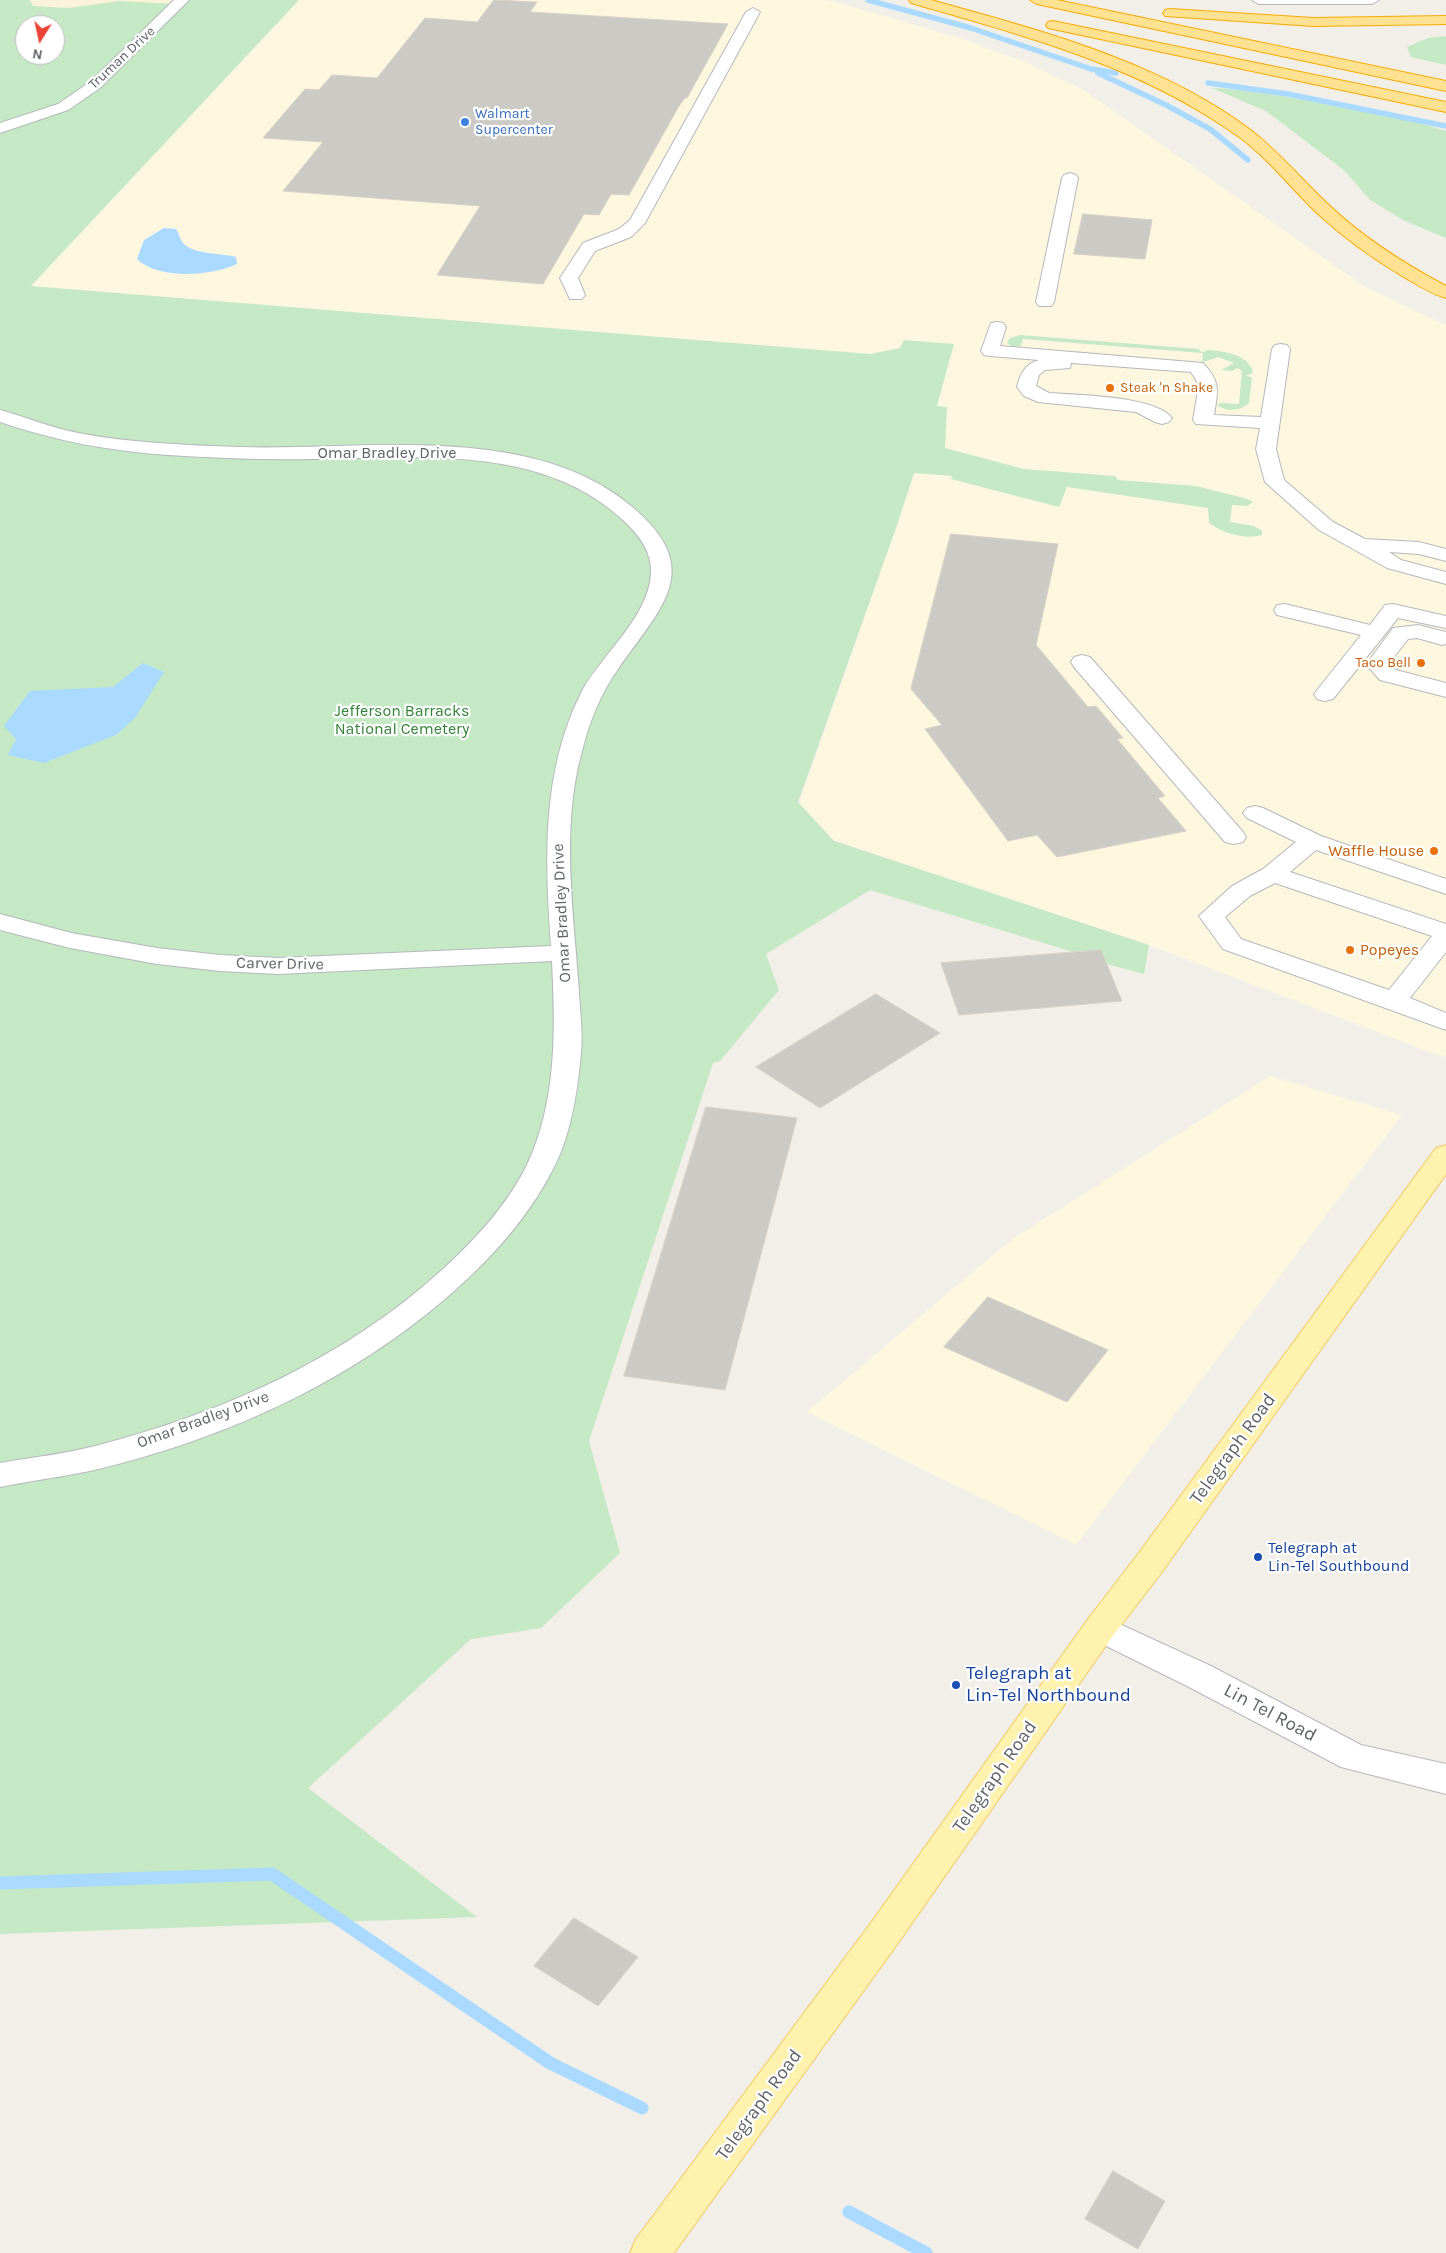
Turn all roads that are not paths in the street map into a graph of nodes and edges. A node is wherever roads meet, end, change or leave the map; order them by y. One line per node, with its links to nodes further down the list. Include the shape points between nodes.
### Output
1 (182, 0): 12 (street, Truman Drive, via 95,85 63,106)
2 (916, 0): 14 (highway, via 1092,54 1192,100 1245,134 1357,237)
3 (937, 0): 11 (highway)
4 (1037, 0): 10 (highway)
5 (1069, 0): 9 (highway, via 1252,20 1341,23)
6 (1259, 0): 7 (street)
7 (1372, 0)
8 (753, 12): 15 (street, via 637,223 625,233 593,244 576,266 569,278)
9 (1446, 20)
10 (1446, 86)
11 (1446, 107)
12 (0, 128)
13 (1070, 178): 16 (street)
14 (1446, 293)
15 (576, 295)
16 (1044, 302)
17 (997, 327): 19 (street, via 990,351 1196,367)
18 (1281, 349): 22 (street)
19 (1207, 376): 21 (street, via 1060,364 1043,365 1028,374 1026,387 1045,398 1140,407); 22 (street, via 1209,383 1203,420)
20 (0, 416): 42 (street, Omar Bradley Drive, via 58,434 133,447 238,452 420,451 487,456 571,479 611,500 644,529 660,559 660,585 652,610 598,683 568,759 556,852)
21 (1162, 418)
22 (1269, 423): 23 (street, via 1266,449 1275,482 1326,526)
23 (1362, 545): 24 (street, via 1419,548); 25 (street, via 1394,564)
24 (1446, 555)
25 (1446, 578)
26 (1284, 610): 28 (street)
27 (1446, 622): 28 (street, via 1393,610)
28 (1374, 632): 31 (street)
29 (1446, 639): 32 (street, via 1418,631 1401,633 1379,662 1380,668 1388,675)
30 (1082, 662): 36 (street)
31 (1343, 671): 33 (street); 34 (street)
32 (1446, 690)
33 (1325, 694)
34 (1446, 698)
35 (1255, 813): 37 (street)
36 (1234, 837)
37 (1312, 841): 38 (street); 39 (street)
38 (1265, 879): 41 (street); 43 (street, via 1241,891 1211,916 1232,944)
39 (1446, 887)
40 (0, 922): 42 (street, Carver Drive, via 129,951 268,966)
41 (1446, 934): 43 (street)
42 (565, 954): 46 (street, Omar Bradley Drive, via 568,1044 548,1150 523,1198 488,1242 440,1290 349,1358 258,1403 187,1430 94,1458)
43 (1400, 995): 44 (street)
44 (1446, 1022)
45 (1446, 1154): 47 (main road, Telegraph Road)
46 (0, 1475)
47 (1100, 1628): 48 (street, Lin Tel Road, via 1353,1757); 49 (main road, Telegraph Road, via 877,1943)
48 (1446, 1779)
49 (650, 2253)

